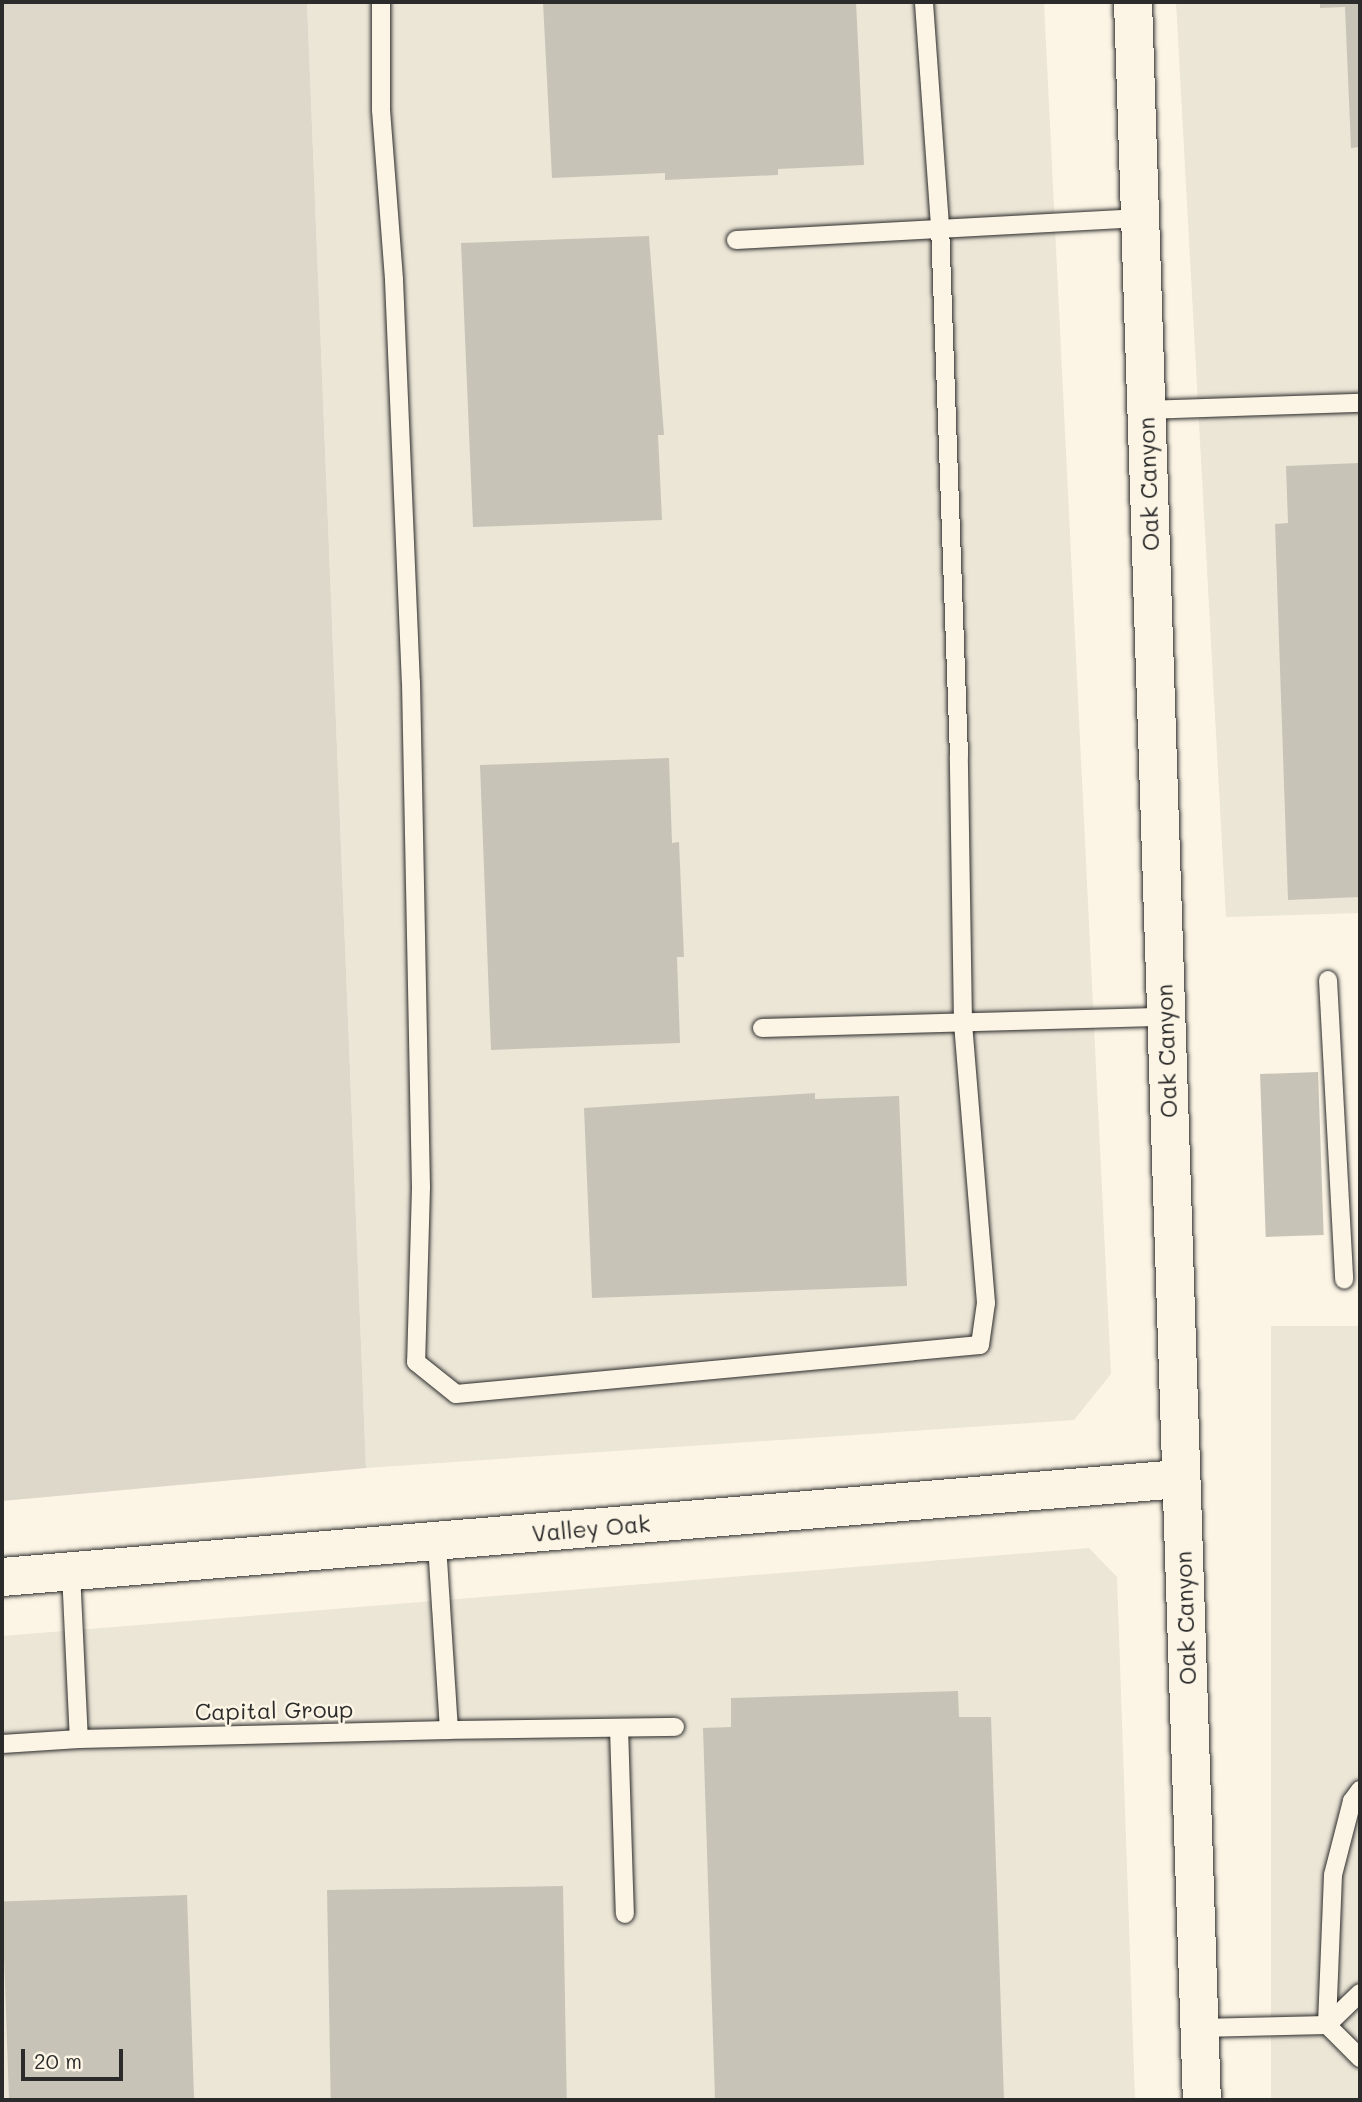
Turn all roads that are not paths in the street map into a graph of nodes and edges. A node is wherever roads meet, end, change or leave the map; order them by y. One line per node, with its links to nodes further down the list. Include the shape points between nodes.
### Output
1 (381, 2): 11 (lane, via 381,110 394,280 411,682 421,1187 416,1362 456,1394 980,1345 986,1303)
2 (924, 2): 5 (lane)
3 (1133, 2): 4 (street, Oak Canyon)
4 (1140, 218): 5 (lane); 8 (street, Oak Canyon)
5 (940, 232): 6 (lane); 11 (lane, via 959,756)
6 (736, 240)
7 (1360, 403): 8 (lane)
8 (1146, 410): 10 (street, Oak Canyon)
9 (1328, 980): 13 (lane)
10 (1165, 1017): 11 (lane); 14 (street, Oak Canyon)
11 (963, 1023): 12 (lane)
12 (762, 1028)
13 (1344, 1280)
14 (1180, 1479): 15 (street, Valley Oak); 27 (street, Oak Canyon)
15 (438, 1542): 16 (street, Valley Oak); 20 (lane)
16 (71, 1572): 17 (street, Valley Oak); 21 (lane)
17 (2, 1577)
18 (675, 1727): 19 (lane, Capital Group)
19 (619, 1728): 20 (lane, Capital Group); 24 (lane)
20 (449, 1730): 21 (lane, Capital Group)
21 (79, 1739): 22 (lane, Capital Group)
22 (2, 1744)
23 (1360, 1790): 26 (lane, via 1352,1801 1333,1875)
24 (625, 1914)
25 (1360, 1993): 26 (lane)
26 (1327, 2025): 27 (lane); 28 (lane)
27 (1200, 2028): 29 (street, Oak Canyon)
28 (1360, 2057)
29 (1202, 2100)

